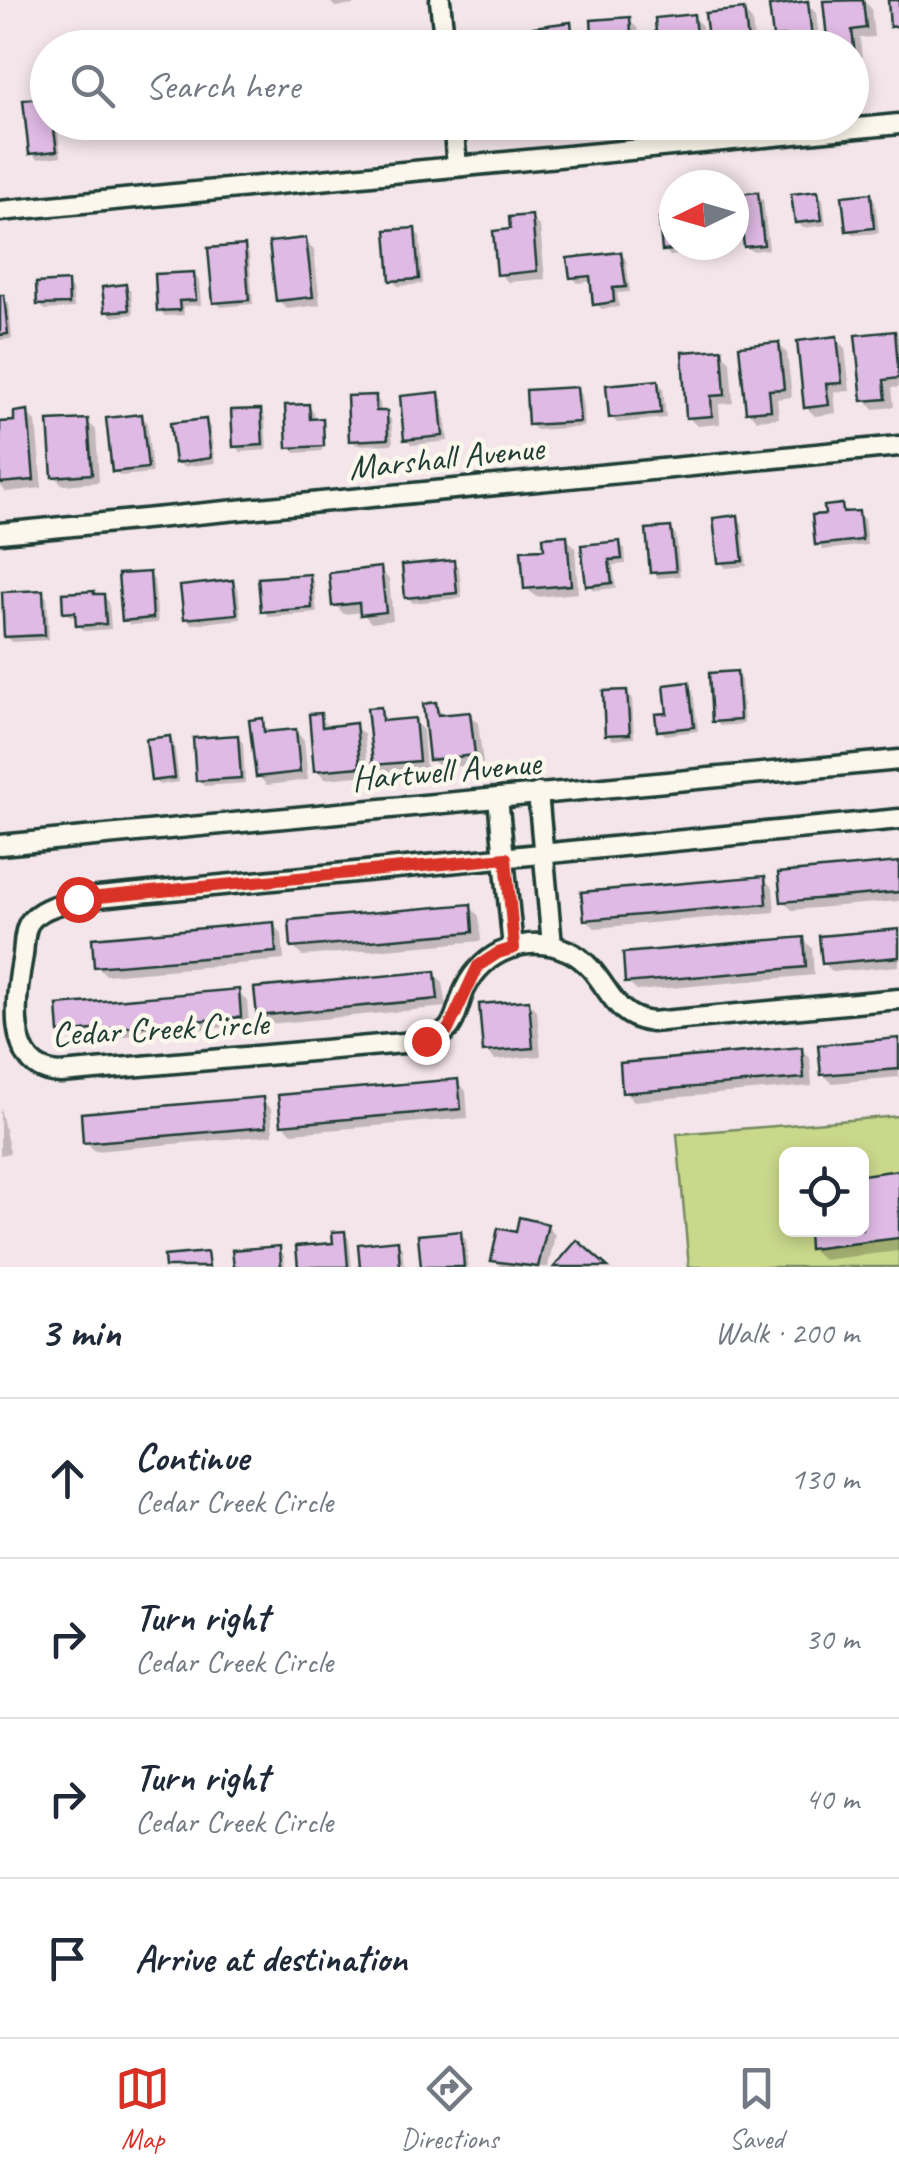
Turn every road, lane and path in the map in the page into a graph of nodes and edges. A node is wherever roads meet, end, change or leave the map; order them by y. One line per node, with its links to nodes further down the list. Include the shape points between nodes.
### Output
1 (440, 0): 2 (street)
2 (443, 30)
3 (899, 124): 4 (street)
4 (869, 127)
5 (455, 140): 7 (street)
6 (731, 140): 7 (street)
7 (458, 166): 8 (street)
8 (0, 211)
9 (899, 446): 10 (street, Marshall Avenue)
10 (0, 533)
11 (899, 760): 12 (street, Hartwell Avenue)
12 (538, 794): 13 (street, Hartwell Avenue); 16 (street)
13 (498, 798): 15 (street, Hartwell Avenue); 17 (street)
14 (899, 818): 16 (street, Cedar Creek Circle)
15 (0, 844)
16 (544, 854): 17 (street, Cedar Creek Circle); 18 (street)
17 (506, 858): 19 (street); 19 (street, Cedar Creek Circle, via 78,899 45,909 28,924 14,1004 20,1037 45,1072 426,1041 448,1030 478,966)
18 (552, 944): 19 (street, Cedar Creek Circle); 20 (street, via 594,969 635,1020)
19 (514, 948)
20 (899, 999)

